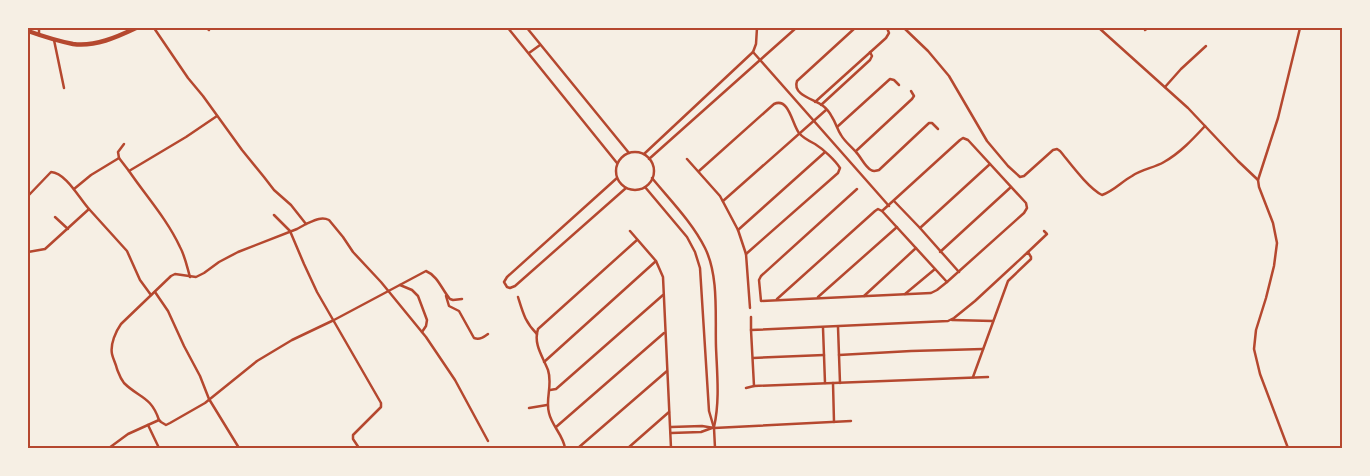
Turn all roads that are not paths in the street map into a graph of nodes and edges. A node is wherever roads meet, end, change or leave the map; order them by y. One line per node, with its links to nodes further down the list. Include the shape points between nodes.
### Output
1 (39, 28): 15 (street)
2 (136, 28): 13 (main road)
3 (154, 28): 30 (street)
4 (508, 28): 21 (street)
5 (527, 28): 17 (street)
6 (757, 28): 19 (street)
7 (796, 28): 22 (street)
8 (855, 28): 27 (street, via 797,81 797,88)
9 (886, 28): 20 (street, via 889,33 886,38)
10 (904, 28): 32 (street, via 949,76 979,130 1020,177 1056,149 1102,195 1138,172 1174,156)
11 (1099, 28): 24 (street)
12 (1300, 28): 52 (street, via 1278,118)
13 (127, 30): 16 (main road, via 95,43 74,44)
14 (28, 31): 15 (main road)
15 (39, 35): 16 (main road)
16 (54, 38): 25 (street)
17 (540, 45): 21 (street); 40 (street)
18 (1206, 46): 24 (street)
19 (752, 52): 22 (street); 35 (street)
20 (870, 52): 27 (street); 28 (street, via 870,60)
21 (529, 53): 46 (street)
22 (760, 60): 31 (street); 37 (street)
23 (899, 85): 33 (street, via 890,79)
24 (1165, 87): 32 (street)
25 (64, 88)
26 (911, 91): 39 (street, via 912,99)
27 (814, 102): 28 (street)
28 (821, 105): 29 (street)
29 (826, 110): 31 (street); 33 (street)
30 (217, 116): 49 (street); 66 (street, via 264,177)
31 (814, 121): 36 (street); 61 (street)
32 (1205, 126): 52 (street)
33 (837, 127): 39 (street, via 846,143)
34 (938, 129): 39 (street, via 929,124 879,170 870,169)
35 (666, 133): 37 (street); 42 (street)
36 (800, 134): 41 (street); 48 (street, via 788,109 782,104 774,104); 59 (street)
37 (672, 139): 44 (street)
38 (124, 144): 43 (street, via 118,152)
39 (856, 151)
40 (629, 153): 42 (street); 46 (street)
41 (825, 153): 70 (street); 79 (street, via 840,168 838,173)
42 (644, 154): 44 (street)
43 (119, 158): 49 (street); 56 (street)
44 (649, 159): 51 (street, via 653,166)
45 (687, 159): 48 (street)
46 (617, 163): 50 (street)
47 (990, 164): 54 (street); 60 (street, via 963,138); 68 (street)
48 (699, 171): 59 (street)
49 (129, 172): 84 (street, via 182,249)
50 (617, 178): 55 (street); 55 (street, via 507,277 504,282 507,287 513,288)
51 (652, 178): 53 (street); 135 (street, via 695,232 711,266 716,310 718,410)
52 (1258, 180): 147 (street, via 1277,242 1254,349)
53 (644, 187): 55 (street); 135 (street, via 687,236 700,268 709,411)
54 (1011, 187): 77 (street); 82 (street, via 1027,208)
55 (626, 188)
56 (74, 189): 58 (street, via 53,172); 62 (street)
57 (857, 189): 98 (street, via 761,276 762,300)
58 (28, 196)
59 (723, 201): 70 (street)
60 (894, 201): 61 (street); 68 (street)
61 (888, 206): 63 (street)
62 (88, 209): 69 (street); 93 (street, via 127,251)
63 (882, 211): 67 (street); 98 (street, via 874,211)
64 (274, 215): 71 (street)
65 (56, 217): 69 (street)
66 (306, 224): 71 (street); 88 (street, via 326,218)
67 (897, 227): 75 (street); 96 (street)
68 (920, 228): 77 (street)
69 (68, 229): 76 (street, via 45,248)
70 (738, 230): 79 (street)
71 (290, 231): 84 (street, via 238,252 204,273); 101 (street, via 317,292)
72 (630, 231): 74 (street)
73 (1044, 231): 78 (street, via 1047,234)
74 (637, 240): 80 (street); 110 (street)
75 (916, 248): 81 (street); 94 (street)
76 (28, 252)
77 (940, 252): 82 (street)
78 (1028, 252): 83 (street); 85 (street, via 1031,259)
79 (746, 254): 99 (street)
80 (656, 261): 92 (street, via 663,277); 115 (street)
81 (935, 269): 86 (street); 91 (street)
82 (958, 272): 86 (street)
83 (1003, 276): 85 (street); 102 (street)
84 (190, 277): 89 (street, via 173,274)
85 (1008, 281): 103 (street)
86 (947, 282): 91 (street, via 931,293)
87 (399, 285): 88 (street); 90 (street, via 426,271); 107 (street, via 418,296 427,320)
88 (387, 291): 101 (street); 107 (street)
89 (155, 292): 93 (street); 125 (street, via 171,316)
90 (446, 294): 97 (street, via 453,300); 109 (street, via 449,306 459,311 474,338)
91 (905, 294): 94 (street)
92 (663, 295): 108 (street); 124 (street, via 556,389)
93 (151, 296): 129 (street, via 118,328 112,354 120,378 149,401)
94 (864, 296): 96 (street)
95 (518, 297): 110 (street, via 525,319)
96 (818, 297): 98 (street)
97 (462, 299)
98 (777, 300)
99 (750, 308)
100 (751, 317): 106 (street)
101 (334, 320): 125 (street, via 257,361); 141 (street, via 381,404 353,435)
102 (951, 320): 103 (street); 104 (street)
103 (993, 321): 111 (street)
104 (838, 327): 105 (street); 112 (street)
105 (823, 328): 106 (street); 113 (street)
106 (751, 330): 114 (street)
107 (422, 332): 137 (street, via 455,380)
108 (665, 332): 116 (street); 133 (street)
109 (488, 334)
110 (536, 334): 115 (street)
111 (983, 350): 112 (street); 117 (street)
112 (839, 355): 121 (street)
113 (824, 356): 114 (street); 119 (street)
114 (753, 358): 122 (street)
115 (544, 362): 124 (street)
116 (667, 371): 128 (street); 143 (street)
117 (973, 377): 118 (street); 121 (street)
118 (988, 377)
119 (825, 383): 120 (street); 122 (street)
120 (833, 383): 121 (street); 130 (street)
121 (840, 383)
122 (754, 386): 123 (street)
123 (746, 388)
124 (550, 390): 126 (street)
125 (210, 399): 129 (street, via 166,425); 140 (street)
126 (547, 405): 127 (street); 133 (street)
127 (529, 408)
128 (669, 412): 134 (street); 144 (street)
129 (159, 420): 132 (street)
130 (834, 422): 131 (street); 135 (street)
131 (851, 422)
132 (148, 424): 138 (street); 139 (street)
133 (556, 427): 142 (street)
134 (670, 427): 135 (street); 136 (street)
135 (714, 428): 136 (street); 146 (street)
136 (671, 433): 145 (street)
137 (488, 441)
138 (109, 448)
139 (159, 448)
140 (239, 448)
141 (359, 448)
142 (565, 448)
143 (578, 448)
144 (628, 448)
145 (672, 448)
146 (715, 448)
147 (1288, 448)

